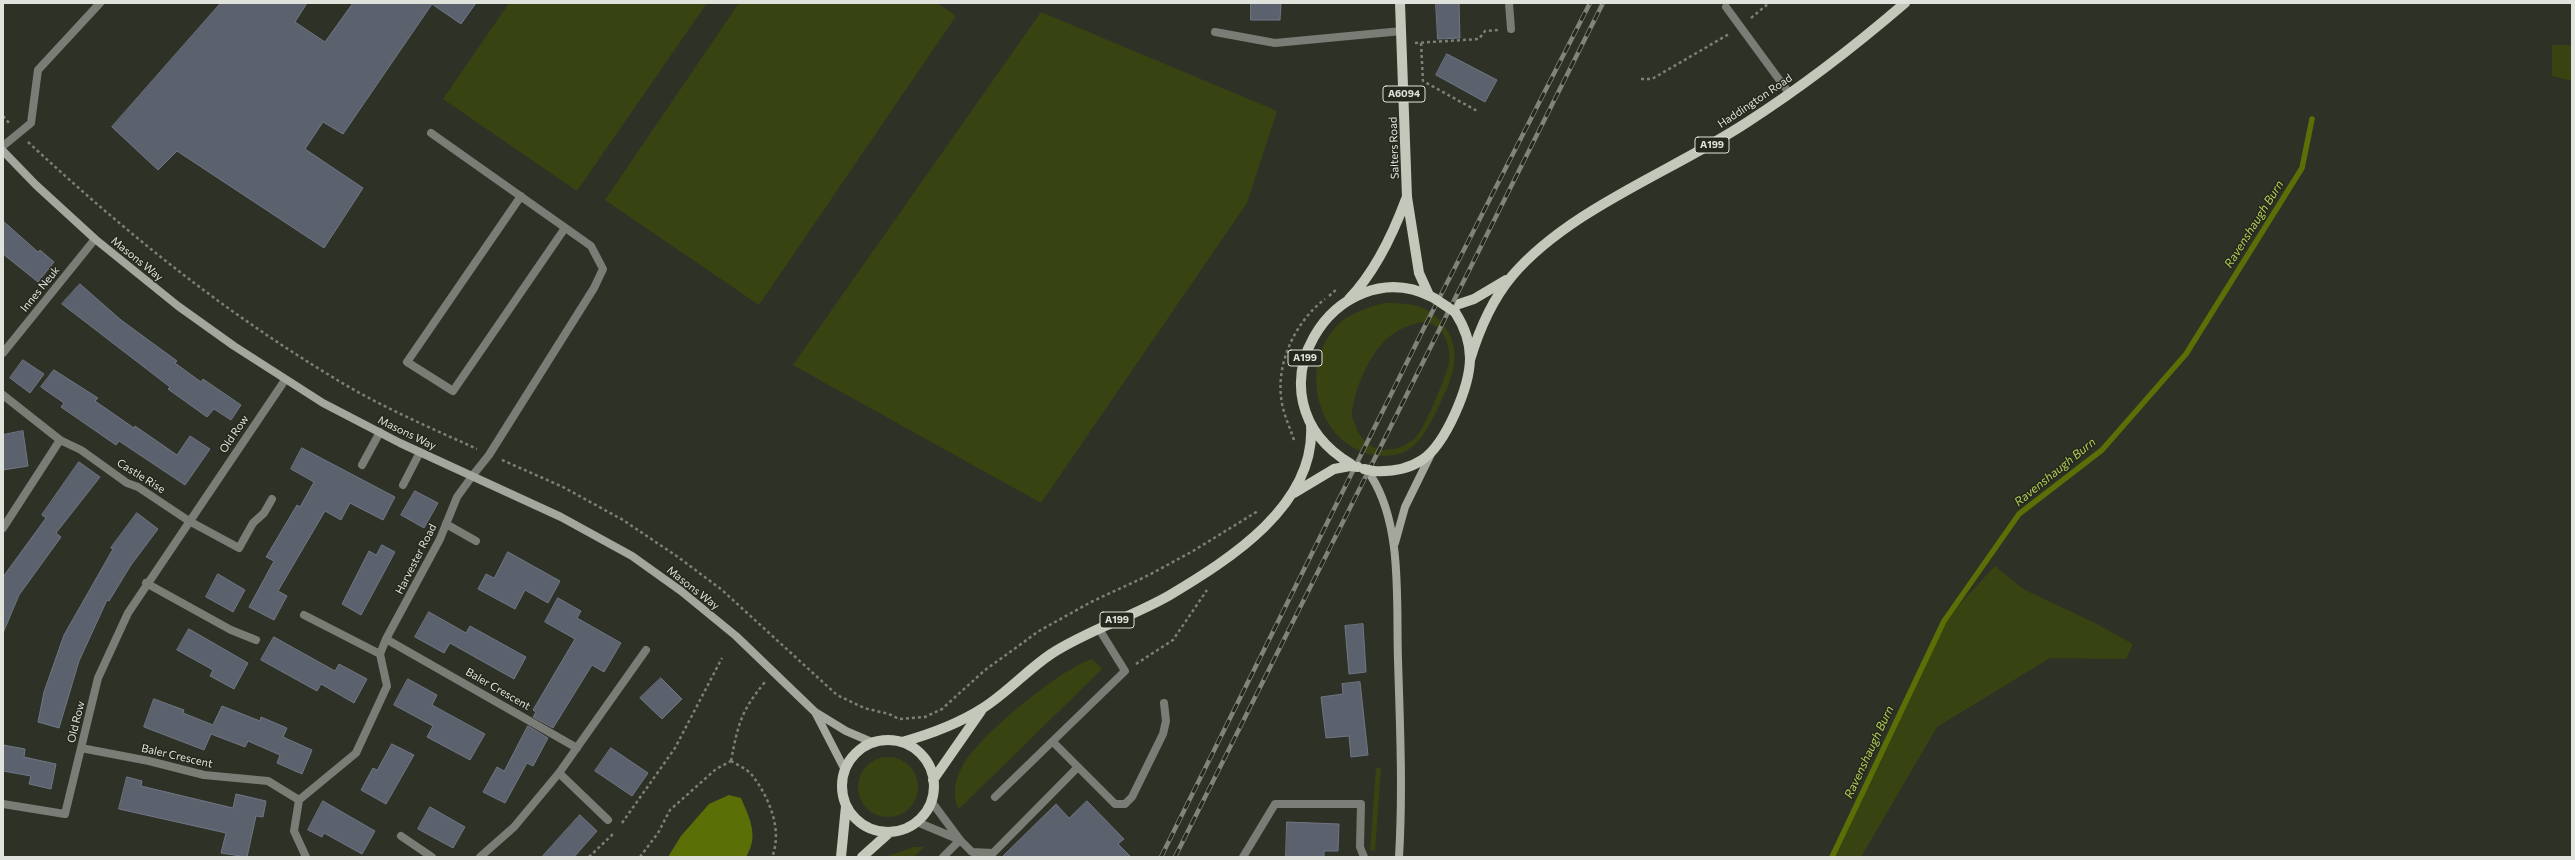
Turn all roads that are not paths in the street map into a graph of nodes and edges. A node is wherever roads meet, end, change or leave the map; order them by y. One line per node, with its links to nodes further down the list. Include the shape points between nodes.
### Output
1 (100, 3): 11 (street, via 38,70 31,123)
2 (1400, 3): 7 (main road, Salters Road / A6094)
3 (1509, 3): 6 (street)
4 (1905, 3): 9 (main road, Haddington Road / A199, via 1845,54)
5 (1726, 8): 9 (street)
6 (1511, 29)
7 (1402, 31): 8 (street, via 1275,44); 14 (main road, Salters Road / A6094)
8 (1215, 32)
9 (1789, 94): 17 (main road, Haddington Road / A199, via 1712,145 1614,198 1583,218 1560,234)
10 (431, 133): 13 (street)
11 (3, 146)
12 (3, 151): 16 (street, Masons Way)
13 (521, 196): 15 (street); 15 (street, via 407,362 453,391)
14 (1407, 197): 18 (main road, Salters Road / A6094, via 1419,273); 19 (main road, Salters Road / A6094, via 1379,258)
15 (565, 228): 33 (street, Harvester Road, via 591,246 603,269 594,288 489,455)
16 (95, 239): 21 (street, Innes Neuk); 23 (street, Masons Way, via 178,306)
17 (1513, 275): 20 (main road, Haddington Road / A199); 22 (main road, Haddington Road / A199, via 1500,292 1480,329)
18 (1431, 296): 19 (main road, A199, via 1413,290 1388,289 1360,295); 20 (main road, A199, bridge)
19 (1345, 303): 25 (main road, A199, via 1320,326 1310,342 1303,362 1303,400)
20 (1457, 308): 22 (main road, A199, via 1466,333)
21 (3, 353)
22 (1470, 360): 29 (main road, A199, via 1453,418)
23 (285, 380): 26 (street, Masons Way); 37 (street, Old Row)
24 (3, 395): 27 (street, Castle Rise)
25 (1311, 425): 31 (main road, A199, via 1327,445); 35 (main road, A199, via 1309,456)
26 (380, 432): 28 (street, Masons Way); 30 (street)
27 (60, 440): 37 (street, Castle Rise, via 81,450 127,483 138,487); 39 (street)
28 (420, 452): 33 (street, Masons Way); 34 (street)
29 (1432, 452): 32 (main road, A199, via 1414,465 1401,470); 41 (street, via 1405,507)
30 (362, 464)
31 (1353, 466): 32 (main road, A199, bridge); 35 (main road, A199, via 1334,469)
32 (1372, 473): 41 (street, via 1382,496)
33 (473, 475): 38 (street, Harvester Road, via 458,497); 51 (street, Masons Way, via 561,517 632,556 694,601 736,636)
34 (403, 485)
35 (1294, 494): 44 (main road, A199, via 1260,531 1230,555 1169,595)
36 (272, 499): 37 (street, via 264,513 253,523 239,548)
37 (189, 521): 42 (street, Old Row)
38 (446, 524): 40 (street); 45 (street, Harvester Road)
39 (3, 528)
40 (476, 541)
41 (1394, 545): 80 (street, via 1402,796)
42 (146, 583): 46 (street, via 231,630); 55 (street, Old Row, via 128,613 98,678)
43 (304, 615): 48 (street)
44 (1099, 629): 50 (main road, A199, via 1051,654); 53 (street, via 1125,671)
45 (386, 639): 48 (street, Harvester Road); 56 (street, Baler Crescent)
46 (256, 640)
47 (646, 650): 56 (street)
48 (380, 654): 62 (street, via 387,686 356,753)
49 (1164, 703): 57 (street, via 1166,721 1162,734 1132,797 1125,804 1115,804)
50 (983, 708): 52 (main road, A199, via 934,734); 60 (main road, A199)
51 (815, 712): 54 (street, Masons Way, via 846,731); 58 (street, Masons Way)
52 (902, 742): 54 (main road, A199, via 888,740); 60 (main road, A199, via 926,760)
53 (1053, 742): 57 (street); 61 (street)
54 (874, 743): 58 (main road, A199, via 854,756)
55 (81, 748): 62 (street, Baler Crescent, via 204,775 268,781); 64 (street, Old Row, via 65,814)
56 (577, 748): 59 (street)
57 (1078, 767): 71 (street, via 993,853)
58 (845, 770): 65 (main road, via 842,786)
59 (559, 773): 66 (street); 74 (street, via 514,827)
60 (934, 780): 63 (main road, A199)
61 (995, 797)
62 (299, 800): 72 (street, via 294,831)
63 (931, 801): 67 (main road, A199); 70 (street)
64 (3, 804)
65 (846, 806): 68 (main road, A199, via 863,824 874,830); 75 (main road)
66 (608, 820)
67 (917, 822): 68 (main road, A199, via 903,830); 70 (street)
68 (890, 832): 76 (main road, A199)
69 (400, 836): 73 (street)
70 (960, 840): 71 (street, via 972,852); 77 (street)
71 (980, 855)
72 (306, 857)
73 (432, 857)
74 (480, 857)
75 (841, 857)
76 (862, 857)
77 (943, 857)
78 (1243, 857): 79 (street, via 1275,804 1361,804 1360,848)
79 (1364, 857)
80 (1399, 857)

